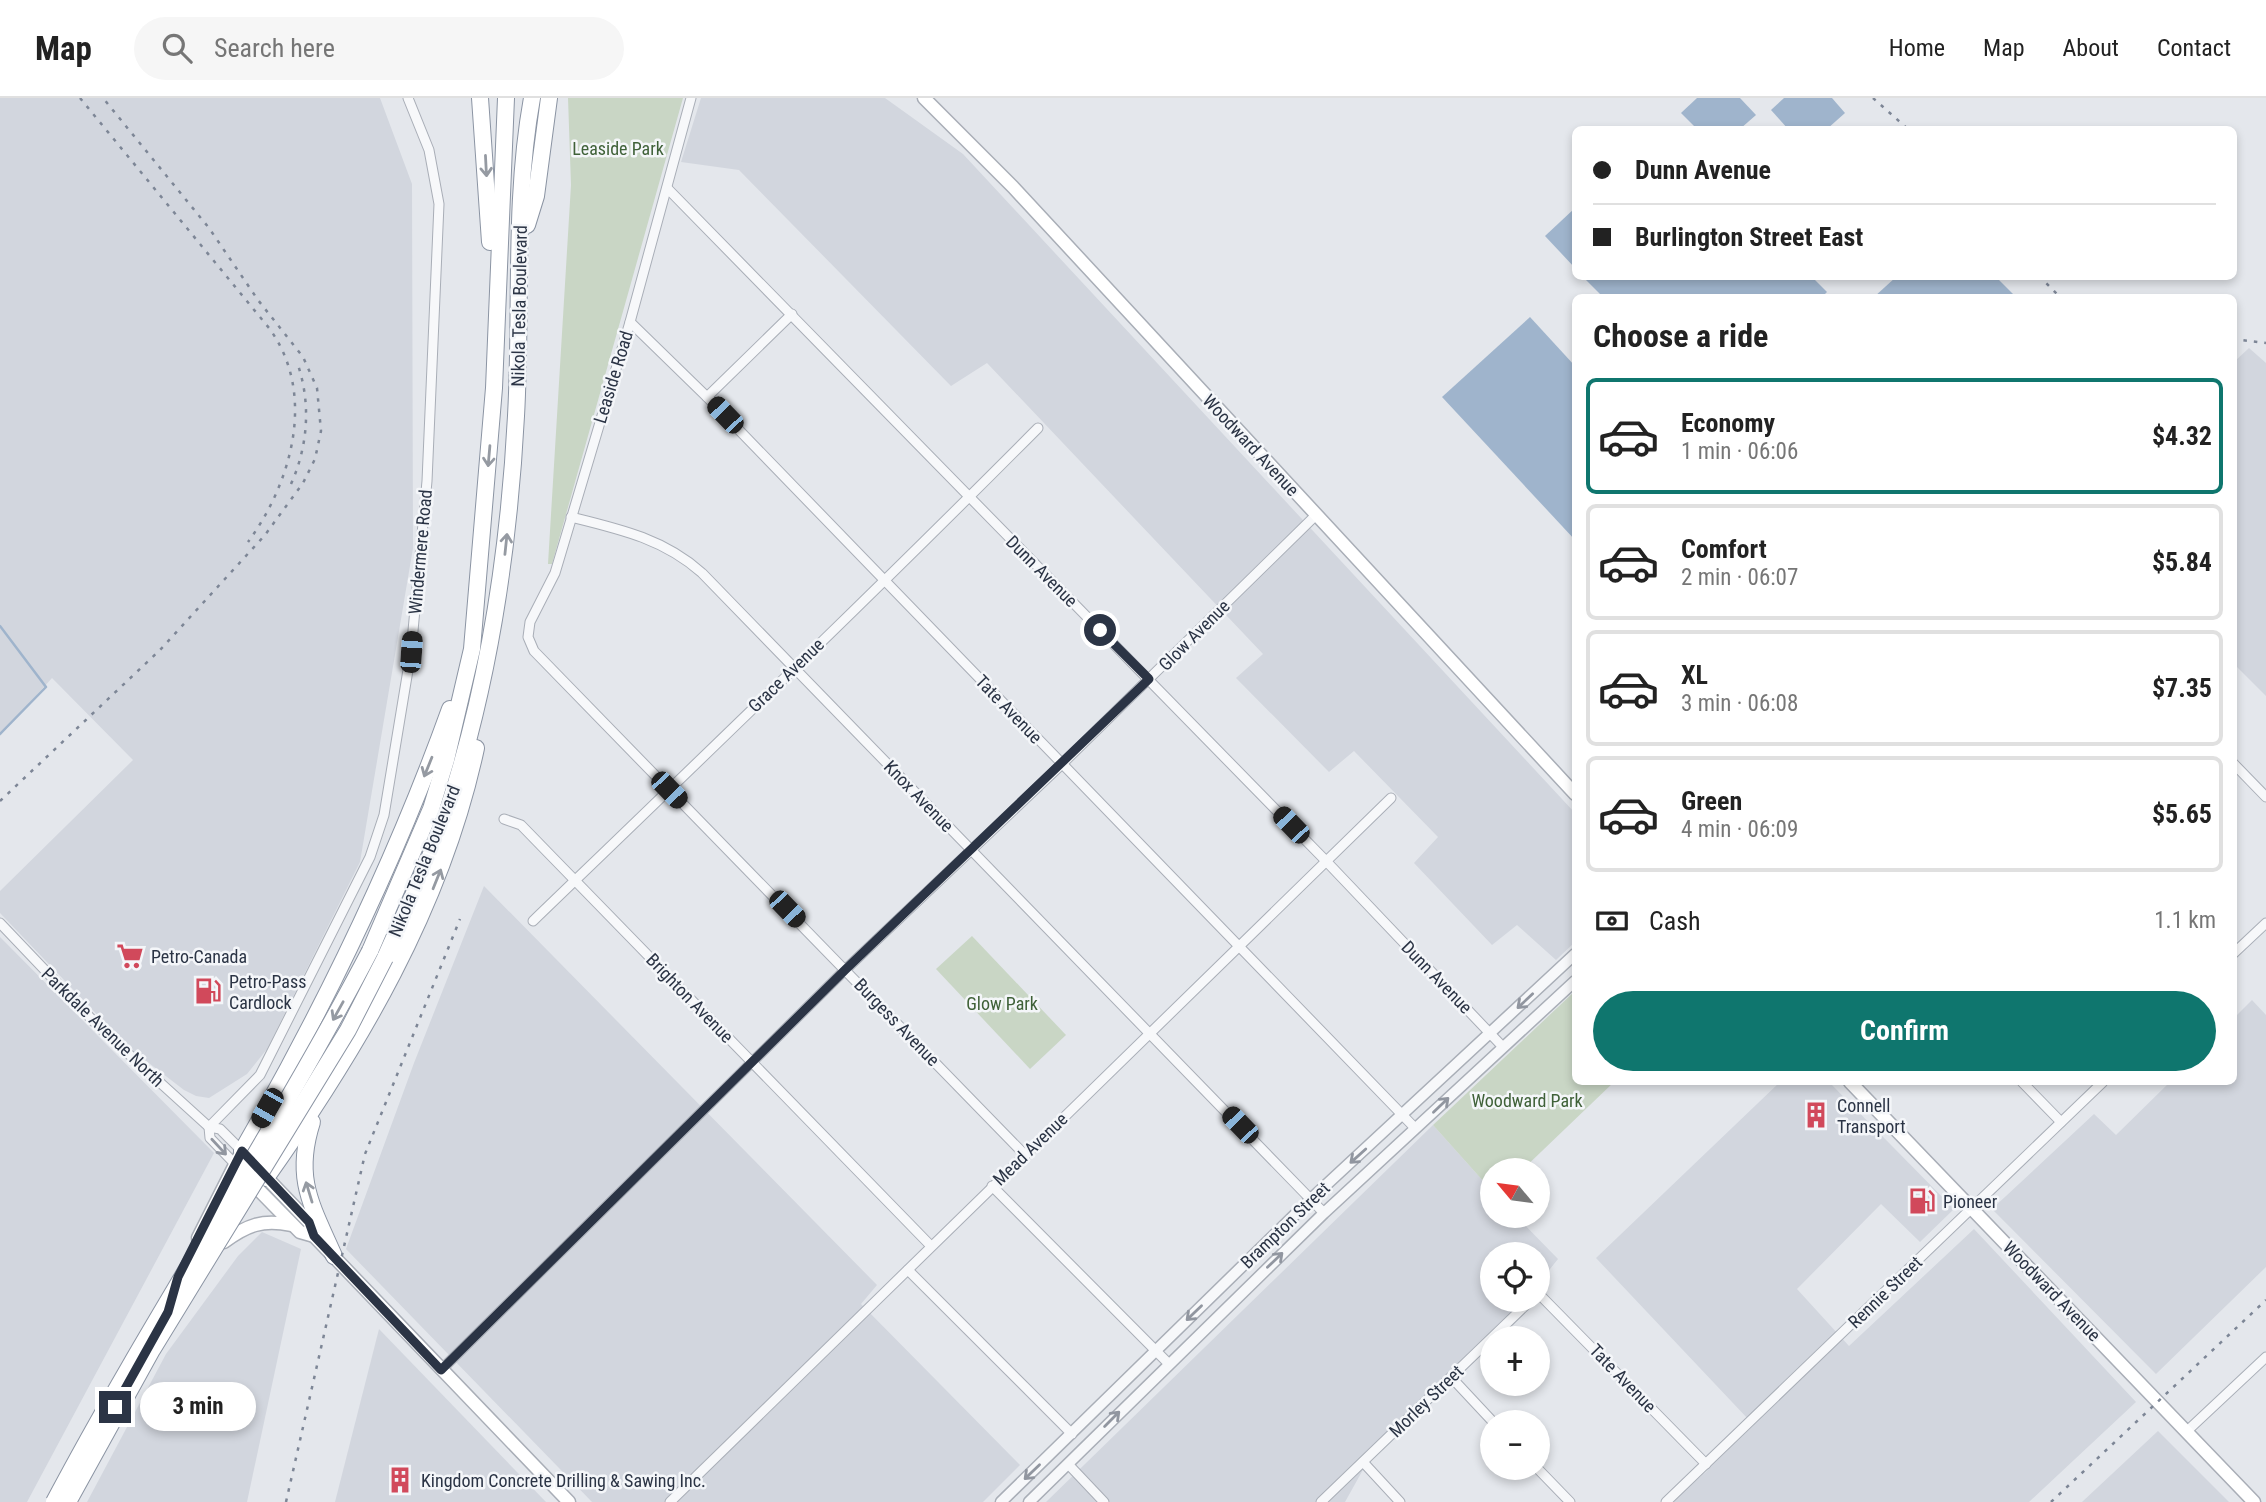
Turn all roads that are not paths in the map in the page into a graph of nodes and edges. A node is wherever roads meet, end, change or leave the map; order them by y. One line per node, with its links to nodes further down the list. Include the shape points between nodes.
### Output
1 (408, 98): 54 (street, Windermere Road, via 429,150 439,204 427,481 411,652 384,815 370,857 260,1075)
2 (480, 98): 12 (highway, one-way to 12)
3 (506, 98): 12 (highway, Nikola Tesla Boulevard)
4 (532, 98): 9 (highway, Nikola Tesla Boulevard)
5 (549, 98): 9 (highway, via 536,196)
6 (691, 98): 8 (street, Leaside Road)
7 (924, 98): 16 (main road, Woodward Avenue, via 1005,179)
8 (667, 188): 10 (street, Dunn Avenue); 11 (street, Leaside Road)
9 (520, 248): 20 (highway, Nikola Tesla Boulevard, one-way to 9, via 516,416)
10 (792, 314): 13 (street); 15 (street, Dunn Avenue)
11 (630, 322): 13 (street, Tate Avenue); 17 (street, Leaside Road)
12 (494, 388): 19 (highway, Nikola Tesla Boulevard, one-way to 19)
13 (707, 397): 18 (street, Tate Avenue)
14 (1038, 428): 15 (street, Grace Avenue)
15 (970, 497): 18 (street, Grace Avenue); 23 (street, Dunn Avenue)
16 (1316, 515): 23 (street, Glow Avenue); 27 (main road, Woodward Avenue)
17 (571, 517): 21 (street, Leaside Road, via 555,573 530,622 528,637); 22 (street, Knox Avenue, via 648,538 680,554)
18 (887, 581): 22 (street, Grace Avenue); 24 (street, Tate Avenue)
19 (477, 609): 39 (highway, Nikola Tesla Boulevard, via 465,686 446,760); 50 (highway, one-way to 50, via 457,689 429,767 318,1014)
20 (496, 611): 39 (highway, Nikola Tesla Boulevard, via 446,814); 51 (highway, one-way to 20, via 396,971 445,859 467,791 495,657)
21 (534, 651): 26 (street, Burgess Avenue)
22 (793, 667): 26 (street, Grace Avenue); 31 (street, Knox Avenue)
23 (1149, 679): 24 (street, Glow Avenue); 32 (street, Dunn Avenue)
24 (1062, 764): 31 (street, Glow Avenue); 37 (street, Tate Avenue)
25 (2237, 766): 28 (street)
26 (669, 790): 33 (street, Grace Avenue); 41 (street, Burgess Avenue)
27 (1572, 791)
28 (2266, 797)
29 (1391, 798): 32 (street, Mead Avenue)
30 (504, 819): 33 (street, Brighton Avenue, via 521,825)
31 (972, 850): 41 (street, Glow Avenue); 43 (street, Knox Avenue)
32 (1326, 861): 37 (street, Mead Avenue); 44 (street, Dunn Avenue)
33 (575, 880): 34 (street, Grace Avenue); 46 (street, Brighton Avenue)
34 (533, 921)
35 (0, 923): 54 (street, Parkdale Avenue North, via 100,1028)
36 (2266, 923): 38 (street)
37 (1240, 944): 43 (street, Mead Avenue); 52 (street, Tate Avenue)
38 (2237, 945)
39 (378, 955): 86 (highway, Nikola Tesla Boulevard, one-way to 86, bridge, via 209,1228); 88 (highway, Nikola Tesla Boulevard, bridge, via 348,1030 152,1350)
40 (1572, 957): 44 (street, Brampton Street, one-way to 44)
41 (846, 969): 46 (street, Glow Avenue); 56 (street, Burgess Avenue)
42 (1572, 984): 45 (street, Brampton Street)
43 (1151, 1032): 56 (street, Mead Avenue); 61 (street, Knox Avenue)
44 (1491, 1033): 45 (street, Dunn Avenue); 52 (street, Brampton Street)
45 (1502, 1046): 55 (street, Brampton Street, one-way to 45)
46 (754, 1062): 67 (street, Brighton Avenue); 77 (street, Glow Avenue)
47 (1853, 1085): 62 (main road, Woodward Avenue)
48 (2025, 1085): 53 (street)
49 (2100, 1085): 53 (street, Rennie Street)
50 (279, 1087): 57 (highway); 58 (highway)
51 (326, 1090): 59 (highway); 68 (highway, one-way to 51, via 302,1170 304,1150)
52 (1405, 1113): 55 (street, Tate Avenue); 61 (street, Brampton Street, one-way to 61)
53 (2061, 1122): 62 (street, Rennie Street)
54 (209, 1127): 57 (street, Parkdale Avenue North, via 220,1129); 57 (street, Parkdale Avenue North, one-way to 57, via 210,1138)
55 (1416, 1128): 63 (street, Brampton Street)
56 (1024, 1154): 60 (street, Mead Avenue)
57 (238, 1158): 58 (main road, Parkdale Avenue North); 72 (main road, via 178,1277)
58 (250, 1171): 59 (highway); 70 (main road)
59 (262, 1184): 64 (main road); 65 (main road, via 309,1222); 66 (main road)
60 (992, 1186): 67 (street, Mead Avenue); 74 (street)
61 (1312, 1198): 63 (street, Knox Avenue); 74 (street, Brampton Street, one-way to 74)
62 (1972, 1209): 80 (main road, Woodward Avenue); 84 (street, Rennie Street)
63 (1324, 1213): 76 (street, Brampton Street, one-way to 63)
64 (293, 1225): 65 (main road, via 300,1233); 66 (main road, via 252,1224)
65 (314, 1236): 68 (main road)
66 (224, 1242): 70 (main road)
67 (930, 1245): 69 (street, Mead Avenue)
68 (334, 1256): 77 (main road)
69 (908, 1269): 81 (street); 90 (street, Mead Avenue)
70 (194, 1286): 72 (main road)
71 (1550, 1303): 84 (street, Tate Avenue)
72 (168, 1312): 87 (main road)
73 (1519, 1312): 78 (street, Morley Street)
74 (1155, 1351): 76 (street); 81 (street, Brampton Street)
75 (2266, 1357): 80 (street)
76 (1168, 1363): 83 (street, Brampton Street, one-way to 76)
77 (441, 1370): 89 (main road)
78 (1451, 1377): 79 (street); 82 (street, Morley Street)
79 (1482, 1410)
80 (2186, 1433): 98 (main road, Woodward Avenue)
81 (1072, 1434): 91 (street, Brampton Street, one-way to 91)
82 (1363, 1462): 94 (street, Morley Street); 95 (street)
83 (1068, 1464): 92 (street, Brampton Street); 93 (street)
84 (1706, 1464): 97 (street, Rennie Street)
85 (1549, 1480): 96 (street)
86 (54, 1502)
87 (62, 1502)
88 (68, 1502)
89 (569, 1502)
90 (670, 1502)
91 (1001, 1502)
92 (1029, 1502)
93 (1104, 1502)
94 (1321, 1502)
95 (1400, 1502)
96 (1570, 1502)
97 (1666, 1502)
98 (2254, 1502)

